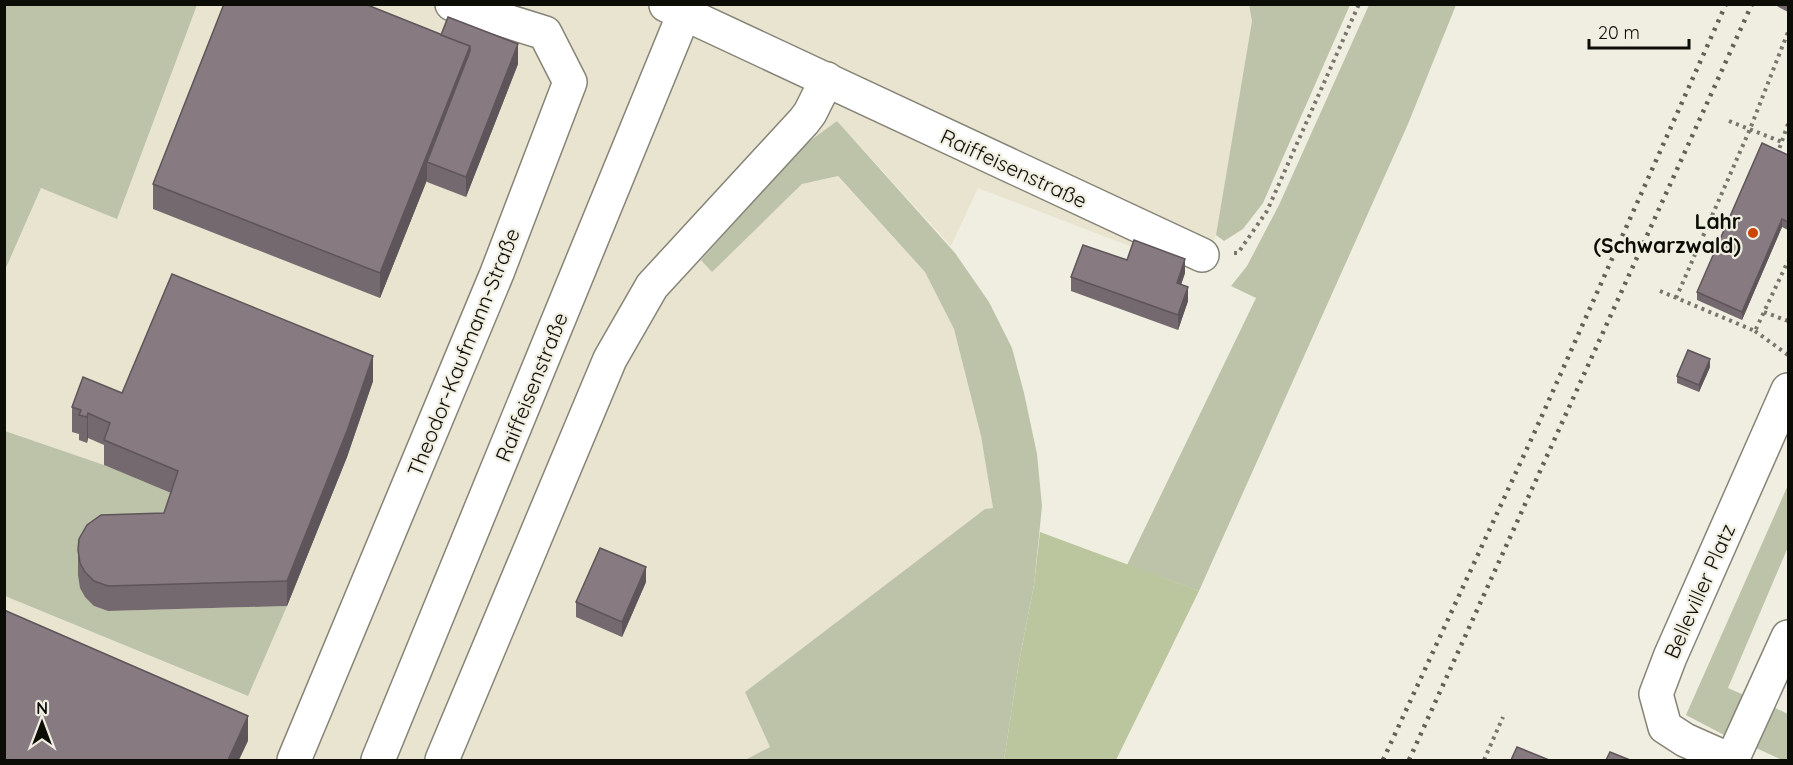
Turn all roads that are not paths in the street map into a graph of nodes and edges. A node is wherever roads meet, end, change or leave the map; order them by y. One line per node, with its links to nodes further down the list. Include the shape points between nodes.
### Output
1 (452, 4): 7 (street, Theodor-Kaufmann-Straße, via 544,33 570,82 497,273)
2 (679, 7): 3 (street, Raiffeisenstraße); 8 (street, Raiffeisenstraße)
3 (827, 79): 4 (street, Raiffeisenstraße); 9 (street, via 804,121 652,286 610,359)
4 (1202, 255)
5 (1788, 390): 10 (street, Belleviller Platz, via 1656,694 1665,727)
6 (1788, 637): 10 (street, Belleviller Platz)
7 (294, 760)
8 (378, 760)
9 (442, 760)
10 (1731, 760)

